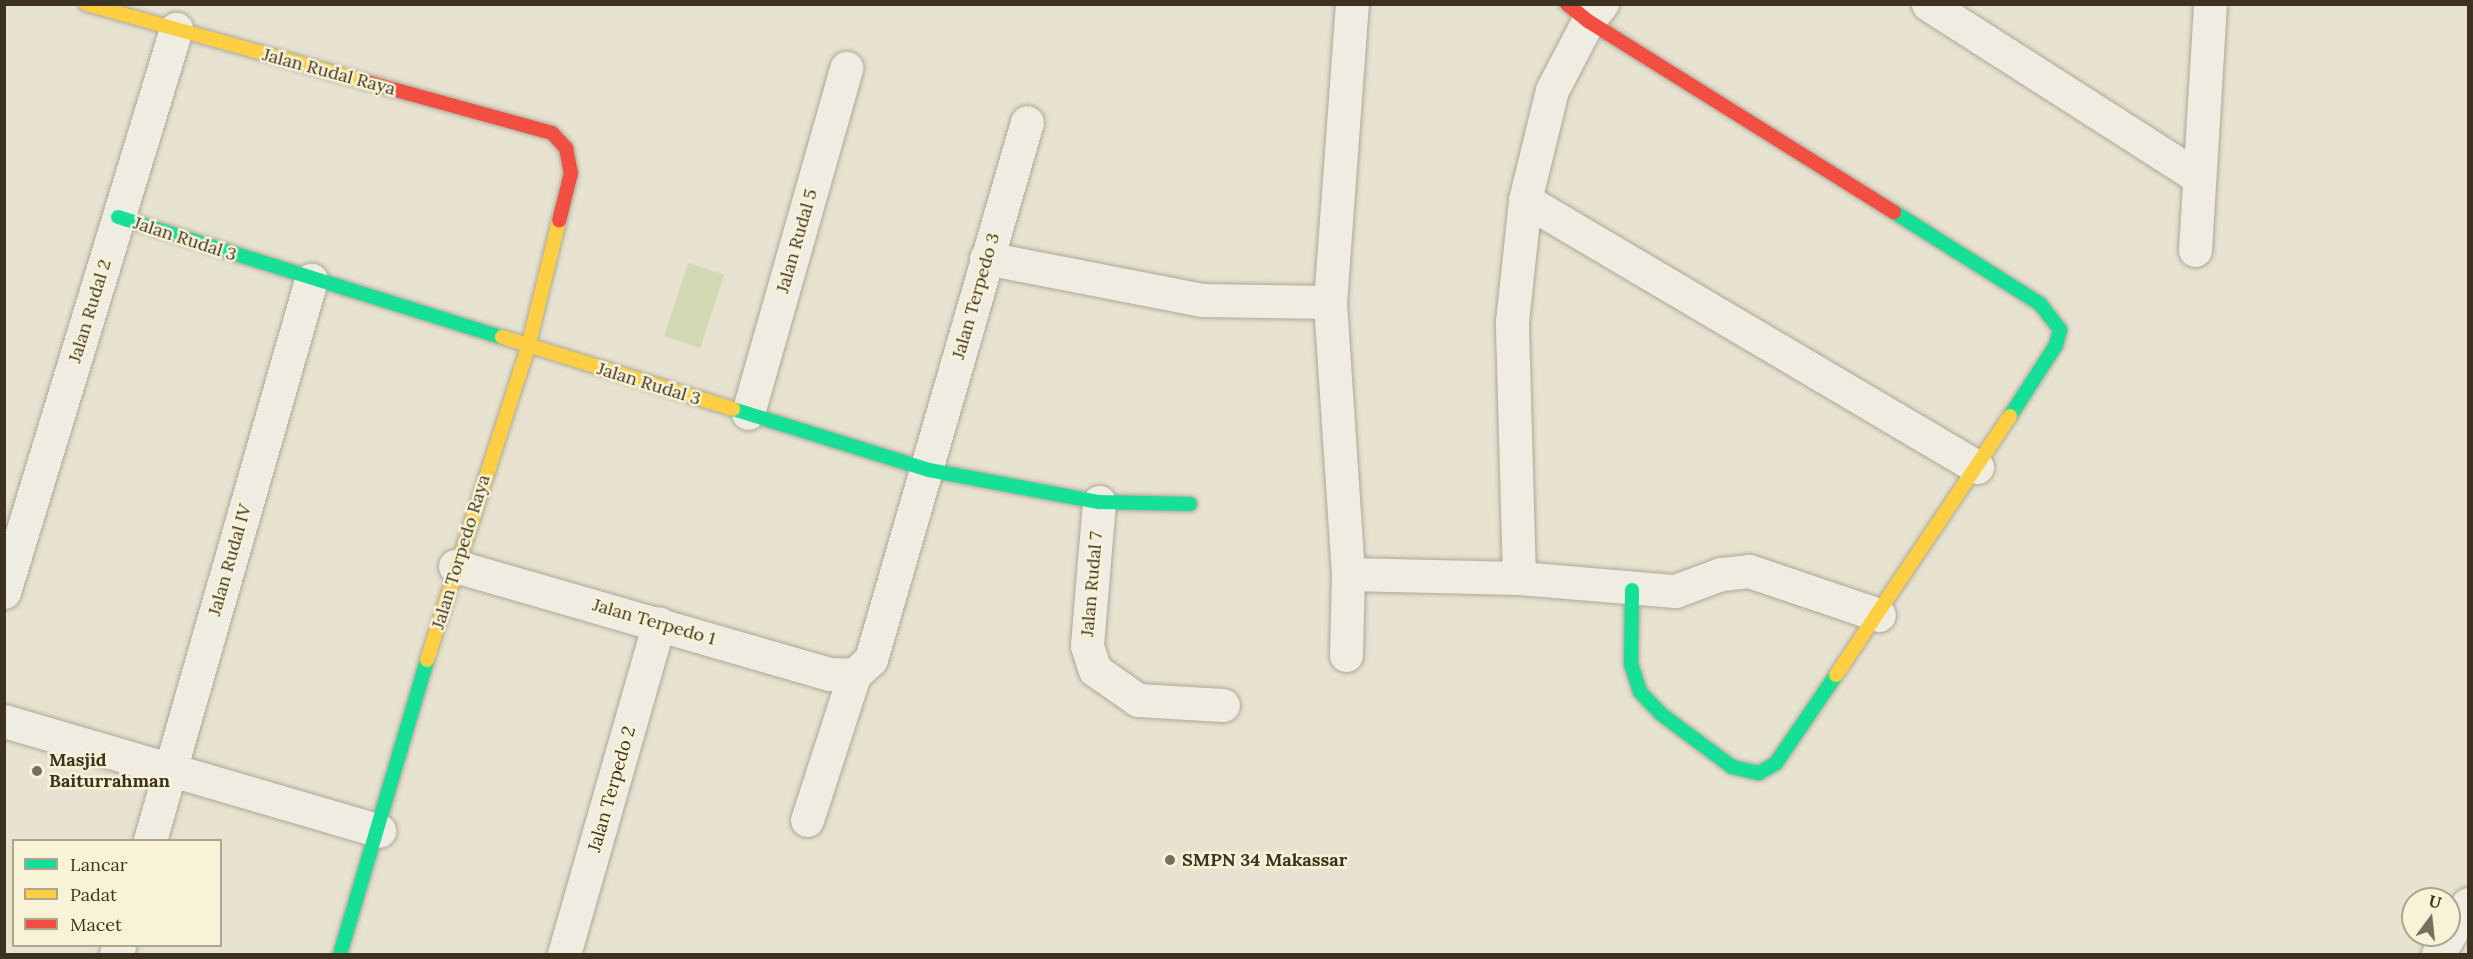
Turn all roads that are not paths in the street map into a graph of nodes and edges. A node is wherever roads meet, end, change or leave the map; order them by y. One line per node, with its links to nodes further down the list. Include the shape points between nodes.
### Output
1 (86, 4): 6 (street, Jalan Rudal Raya)
2 (1352, 4): 16 (street)
3 (1928, 4): 10 (street)
4 (2210, 4): 10 (street)
5 (1585, 10): 11 (street, via 1552,90); 19 (street, via 2040,304 2060,330 2056,345)
6 (176, 29): 9 (street, Jalan Rudal Raya, via 552,133); 12 (street, Jalan Rudal 2)
7 (846, 68): 18 (street, Jalan Rudal 5)
8 (1027, 122): 14 (street, Jalan Terpedo 3)
9 (566, 148): 17 (street, Jalan Torpedo Raya, via 571,173)
10 (2199, 177): 13 (street)
11 (1525, 200): 19 (street); 25 (street, via 1512,322)
12 (118, 217): 15 (street, Jalan Rudal 3); 27 (street, Jalan Rudal 2)
13 (2195, 250)
14 (986, 258): 16 (street, via 1202,300); 20 (street, Jalan Terpedo 3)
15 (311, 280): 17 (street, Jalan Rudal 3); 34 (street, Jalan Rudal IV)
16 (1330, 302): 24 (street)
17 (528, 347): 18 (street, Jalan Rudal 3); 23 (street, Jalan Torpedo Raya)
18 (748, 414): 20 (street, Jalan Rudal 3)
19 (1977, 467): 28 (street)
20 (929, 470): 21 (street, Jalan Rudal 3); 31 (street, Jalan Terpedo 3, via 871,658)
21 (1099, 502): 22 (street, Jalan Rudal 3); 32 (street, Jalan Rudal 7, via 1087,646 1095,670 1138,700)
22 (1190, 504)
23 (455, 566): 29 (street, Jalan Terpedo 1); 36 (street, Jalan Torpedo Raya)
24 (1348, 574): 25 (street); 30 (street)
25 (1520, 578): 26 (street)
26 (1632, 590): 28 (street, via 1675,591 1721,574 1749,571); 28 (street, via 1631,664 1640,692 1660,714 1732,767 1749,773 1760,773 1776,763)
27 (4, 592)
28 (1879, 615)
29 (659, 623): 31 (street, Jalan Terpedo 1, via 830,674); 40 (street, Jalan Terpedo 2)
30 (1346, 655)
31 (854, 675): 35 (street)
32 (1223, 705)
33 (4, 721): 34 (street)
34 (170, 770): 36 (street); 37 (street, Jalan Rudal IV)
35 (807, 820)
36 (379, 831): 39 (street, Jalan Torpedo Raya)
37 (150, 839)
38 (2469, 904): 41 (street)
39 (340, 954)
40 (564, 954)
41 (2438, 954)

